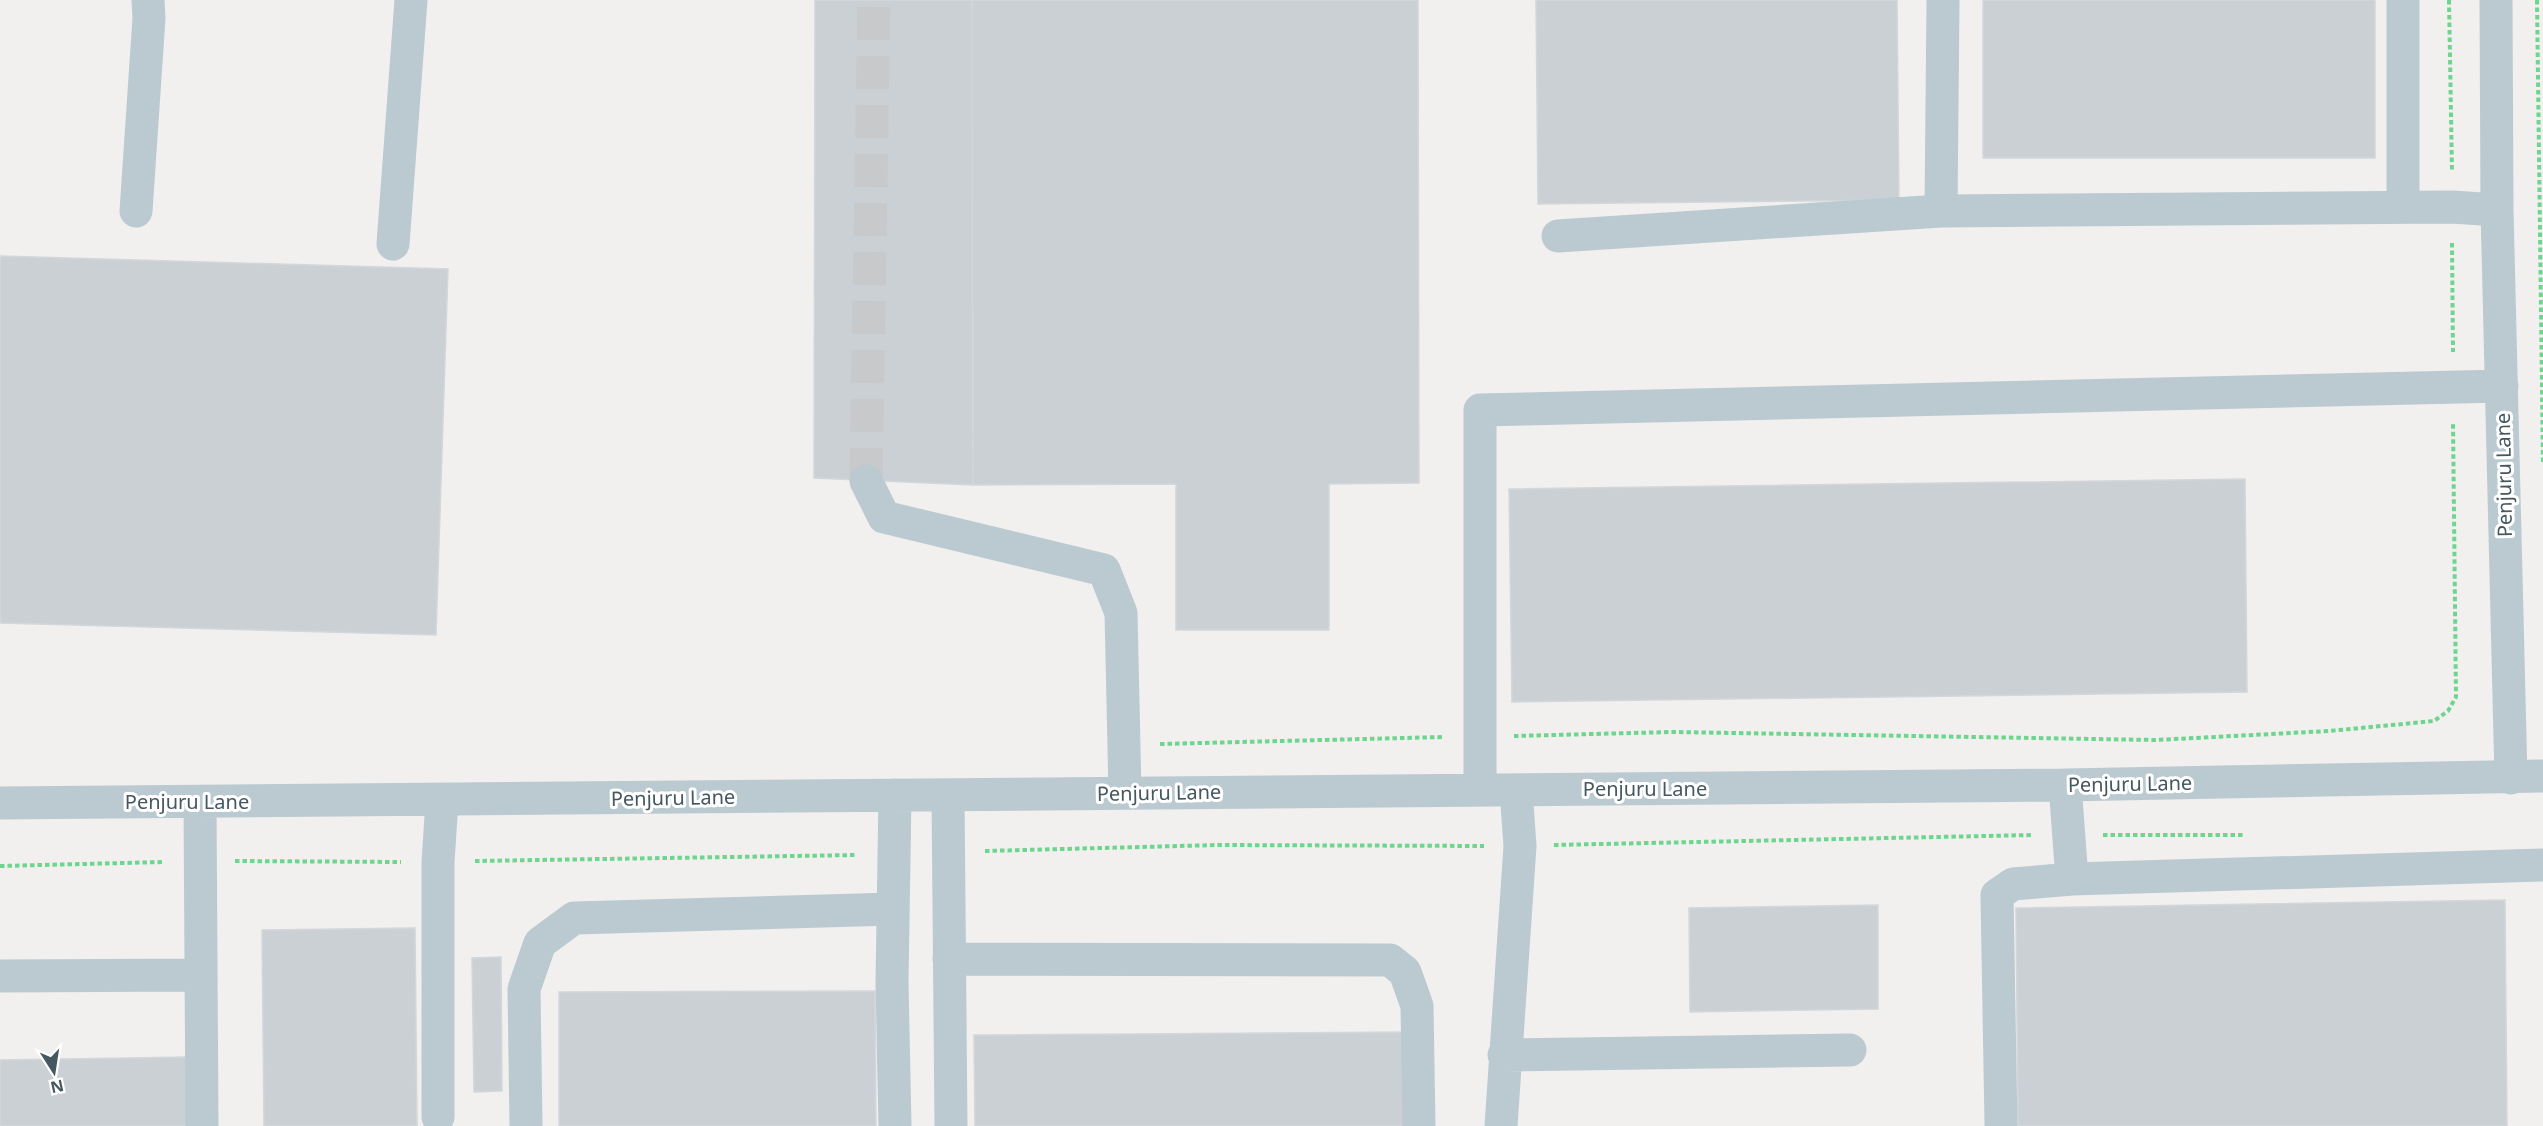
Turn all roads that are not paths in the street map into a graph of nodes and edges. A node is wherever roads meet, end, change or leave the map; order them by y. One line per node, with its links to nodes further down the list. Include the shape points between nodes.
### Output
1 (148, 0): 8 (street)
2 (411, 0): 11 (street)
3 (1943, 0): 9 (street)
4 (2403, 0): 6 (street)
5 (2496, 0): 7 (street, Penjuru Lane)
6 (2403, 207): 7 (street); 9 (street)
7 (2498, 210): 12 (street, Penjuru Lane)
8 (136, 211)
9 (1941, 211): 10 (street)
10 (1558, 236)
11 (393, 244)
12 (2502, 386): 15 (street, Penjuru Lane); 17 (street, via 1480,410)
13 (867, 481): 19 (street, via 884,517 1104,570 1121,613)
14 (2543, 776): 15 (street)
15 (2511, 778): 16 (street, Penjuru Lane)
16 (2065, 785): 18 (street, Penjuru Lane); 26 (street)
17 (1480, 790): 18 (street, Penjuru Lane); 19 (street, Penjuru Lane)
18 (1516, 790): 32 (street, via 1520,846)
19 (1125, 793): 21 (street, Penjuru Lane)
20 (895, 795): 21 (street, Penjuru Lane); 22 (street, Penjuru Lane); 27 (street)
21 (948, 795): 28 (street)
22 (442, 801): 23 (street, Penjuru Lane); 33 (street, via 438,862)
23 (200, 802): 24 (street, Penjuru Lane); 29 (street)
24 (0, 803)
25 (2543, 865): 26 (street)
26 (2072, 879): 40 (street, via 2013,884 1997,895)
27 (893, 909): 35 (street, via 574,918 540,943 524,989); 36 (street)
28 (949, 959): 37 (street); 38 (street, via 1390,960 1406,972 1416,1006)
29 (201, 975): 30 (street); 34 (street)
30 (0, 976)
31 (1850, 1050): 32 (street)
32 (1504, 1055): 39 (street)
33 (438, 1117)
34 (202, 1126)
35 (526, 1126)
36 (895, 1126)
37 (951, 1126)
38 (1419, 1126)
39 (1501, 1126)
40 (2001, 1126)

